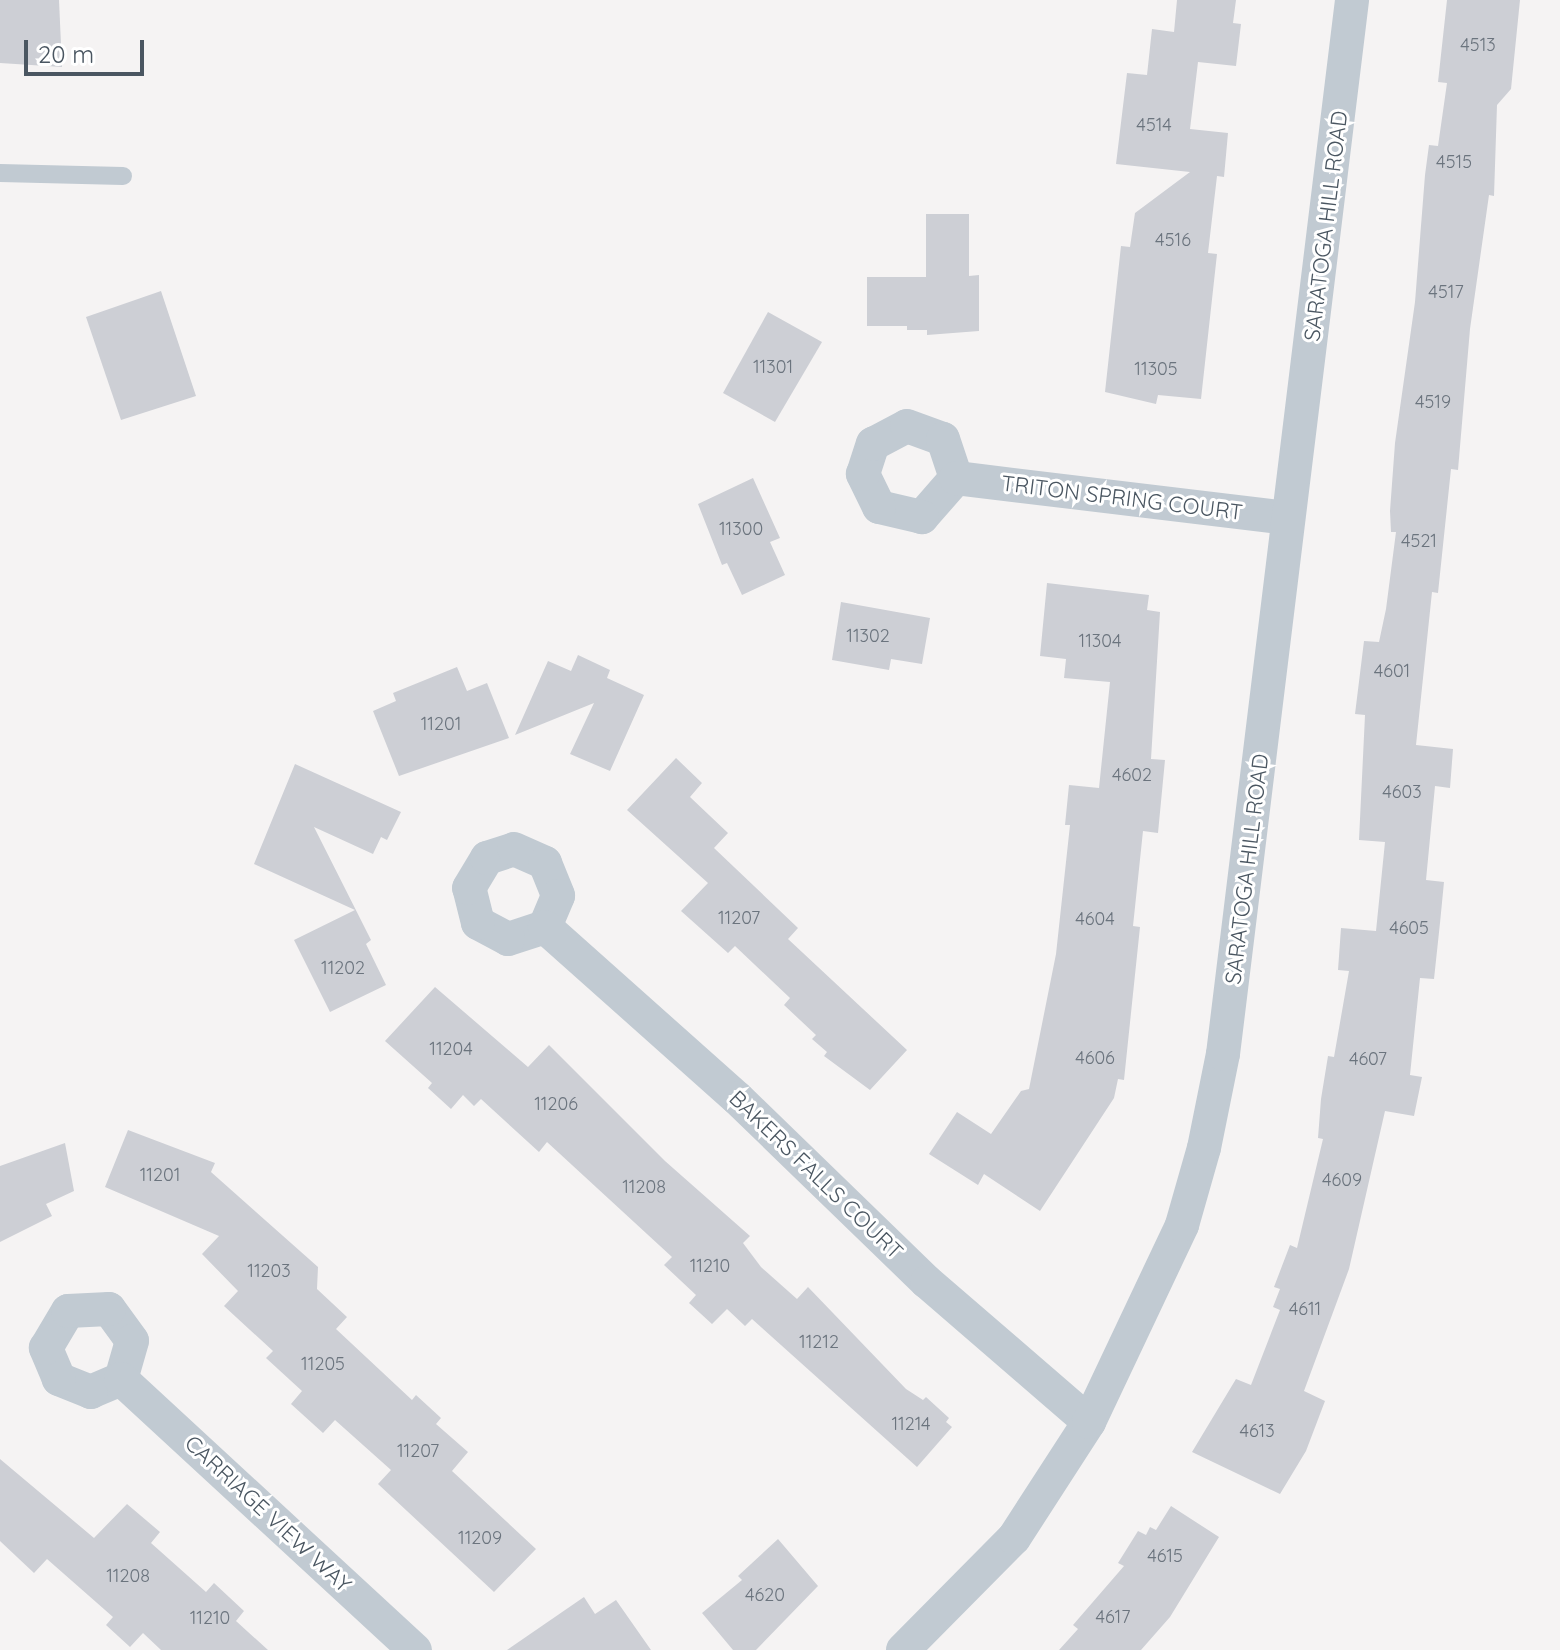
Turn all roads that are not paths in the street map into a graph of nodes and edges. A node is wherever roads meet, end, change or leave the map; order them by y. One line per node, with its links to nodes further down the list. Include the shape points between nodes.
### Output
1 (1352, 0): 5 (street, SARATOGA HILL ROAD)
2 (0, 173): 3 (lane)
3 (123, 176)
4 (956, 478): 5 (street, TRITON SPRING COURT)
5 (1287, 518): 8 (street, SARATOGA HILL ROAD, via 1223,1054 1204,1148 1182,1225)
6 (545, 927): 8 (street, BAKERS FALLS COURT, via 737,1098 927,1282)
7 (121, 1379): 9 (street, CARRIAGE VIEW WAY)
8 (1089, 1422): 10 (street, SARATOGA HILL ROAD, via 1014,1538)
9 (415, 1650)
10 (903, 1650)

